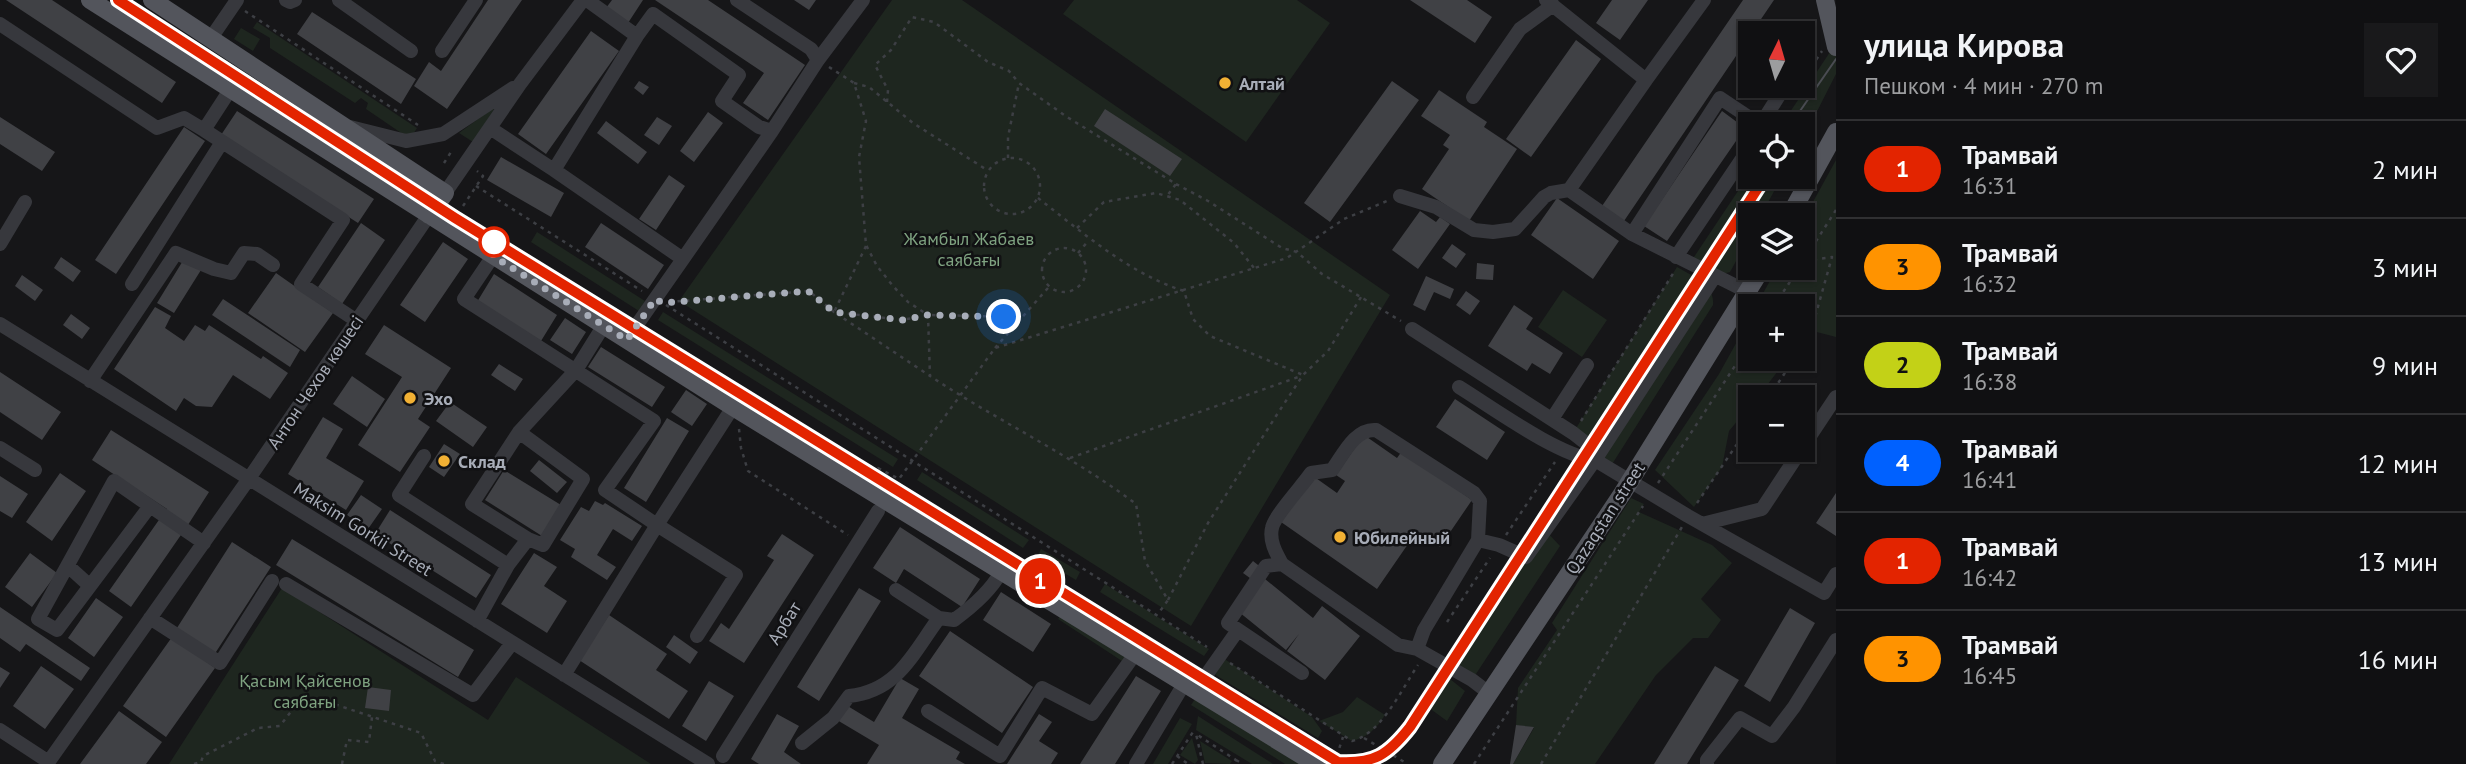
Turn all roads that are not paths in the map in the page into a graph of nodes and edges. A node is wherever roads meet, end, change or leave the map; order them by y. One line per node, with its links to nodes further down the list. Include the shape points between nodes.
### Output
1 (90, 0): 23 (main road)
2 (152, 0): 16 (main road)
3 (286, 0): 4 (street)
4 (295, 0)
5 (339, 0): 18 (street)
6 (476, 0): 19 (street)
7 (585, 0): 15 (street); 22 (street, Антон Чехов көшесі)
8 (737, 0): 20 (street, via 811,49)
9 (863, 0): 20 (street)
10 (1703, 0): 21 (street)
11 (1825, 0): 17 (main road)
12 (236, 2): 16 (street)
13 (1549, 3): 21 (street); 24 (street, via 1520,29)
14 (0, 24): 28 (street, via 157,128 184,118)
15 (637, 36): 29 (street, via 653,14 740,75 722,102 758,127); 35 (street)
16 (211, 38): 26 (main road)
17 (1830, 48)
18 (411, 51)
19 (442, 51)
20 (818, 60): 29 (street)
21 (1646, 80): 36 (street)
22 (520, 83): 26 (street, via 443,134 406,141); 27 (street, Антон Чехов көшесі)
23 (230, 90): 28 (street); 41 (main road)
24 (1473, 97)
25 (1742, 112): 42 (street, via 1720,98)
26 (342, 126): 37 (main road)
27 (490, 128): 35 (street); 37 (street, Антон Чехов көшесі)
28 (204, 130): 31 (street)
29 (772, 131): 45 (street)
30 (1836, 132): 34 (main road)
31 (222, 142): 50 (street); 52 (street, via 343,220 301,284)
32 (1836, 153): 34 (main road)
33 (1738, 166): 46 (street)
34 (1817, 168): 40 (main road)
35 (554, 170): 45 (street)
36 (1569, 190): 38 (street, via 1544,197 1515,229 1493,232 1474,230 1436,207); 42 (street)
37 (445, 193): 41 (main road, Антон Чехов көшесі)
38 (1400, 196)
39 (26, 202): 43 (street)
40 (1797, 203)
41 (429, 215): 44 (main road); 52 (street, Антон Чехов көшесі)
42 (1632, 234): 46 (street)
43 (0, 244)
44 (493, 256): 54 (main road); 58 (street, via 464,299)
45 (683, 258): 56 (street)
46 (1679, 258): 48 (street)
47 (273, 265): 59 (street, via 257,254 244,253 232,272 176,253)
48 (1715, 276): 51 (street); 68 (street)
49 (1755, 280): 51 (main road, Qazaqstan street)
50 (132, 284)
51 (1748, 292): 72 (main road, Qazaqstan street)
52 (357, 321): 71 (street, Антон Чехов көшесі)
53 (0, 324): 59 (street, Maksim Gorkii Street)
54 (604, 325): 56 (main road); 58 (street)
55 (1412, 329): 63 (street)
56 (627, 340): 62 (main road)
57 (1587, 365): 63 (street)
58 (576, 370): 65 (street); 76 (street, via 654,421 605,490)
59 (90, 381): 71 (street, Maksim Gorkii Street)
60 (1459, 387): 68 (street, via 1562,450)
61 (1836, 397): 64 (street)
62 (733, 407): 76 (street); 83 (main road)
63 (1552, 419): 68 (street, via 1587,444)
64 (1815, 429)
65 (519, 432): 77 (street, via 472,504); 77 (street, via 583,479 542,545)
66 (0, 448): 70 (street)
67 (424, 456): 81 (street, via 399,495)
68 (1595, 460): 72 (street); 78 (street, via 1527,557)
69 (1793, 462): 75 (street, via 1762,509)
70 (35, 470)
71 (248, 480): 79 (street, Антон Чехов көшесі); 90 (street, Maksim Gorkii Street)
72 (1630, 482): 75 (street); 100 (main road, Qazaqstan street)
73 (150, 506): 79 (street); 82 (street, via 114,481); 85 (street)
74 (878, 511): 104 (street, Арбат)
75 (1702, 524): 87 (street)
76 (657, 525): 92 (street, via 736,575); 98 (street)
77 (528, 539): 81 (street)
78 (1478, 540): 80 (street, via 1480,501 1474,493 1369,429 1360,432 1332,470 1311,474 1272,525 1271,537); 95 (street, via 1424,630)
79 (204, 543): 88 (street, Антон Чехов көшесі)
80 (1282, 564): 91 (street, via 1266,566 1228,623); 95 (street, via 1398,645)
81 (509, 565): 90 (street)
82 (68, 566): 85 (street); 85 (street, via 38,619 57,630)
83 (1001, 572): 89 (street, via 954,620); 96 (main road)
84 (1836, 574): 87 (street)
85 (90, 586)
86 (896, 590): 89 (street)
87 (1830, 597)
88 (150, 618): 94 (street, via 220,663 279,582 473,695); 106 (street, Антон Чехов көшесі)
89 (939, 618): 103 (street, via 887,685 849,696 833,718)
90 (477, 621): 94 (street, Maksim Gorkii Street)
91 (1238, 630): 97 (street); 99 (street)
92 (697, 636)
93 (1836, 640): 111 (street, via 1772,736 1740,718)
94 (512, 643): 98 (street, Maksim Gorkii Street)
95 (1422, 651): 100 (street)
96 (1136, 654): 99 (main road); 105 (street, via 1092,714 1042,688)
97 (1302, 673)
98 (564, 675): 107 (street, Maksim Gorkii Street)
99 (1189, 688): 108 (street); 109 (main road)
100 (1489, 693): 110 (main road, Qazaqstan street)
101 (928, 711): 105 (street)
102 (0, 730): 106 (street)
103 (802, 743)
104 (723, 756)
105 (997, 760)
106 (48, 763)
107 (708, 764)
108 (1136, 764)
109 (1316, 764)
110 (1442, 764)
111 (1707, 764)

